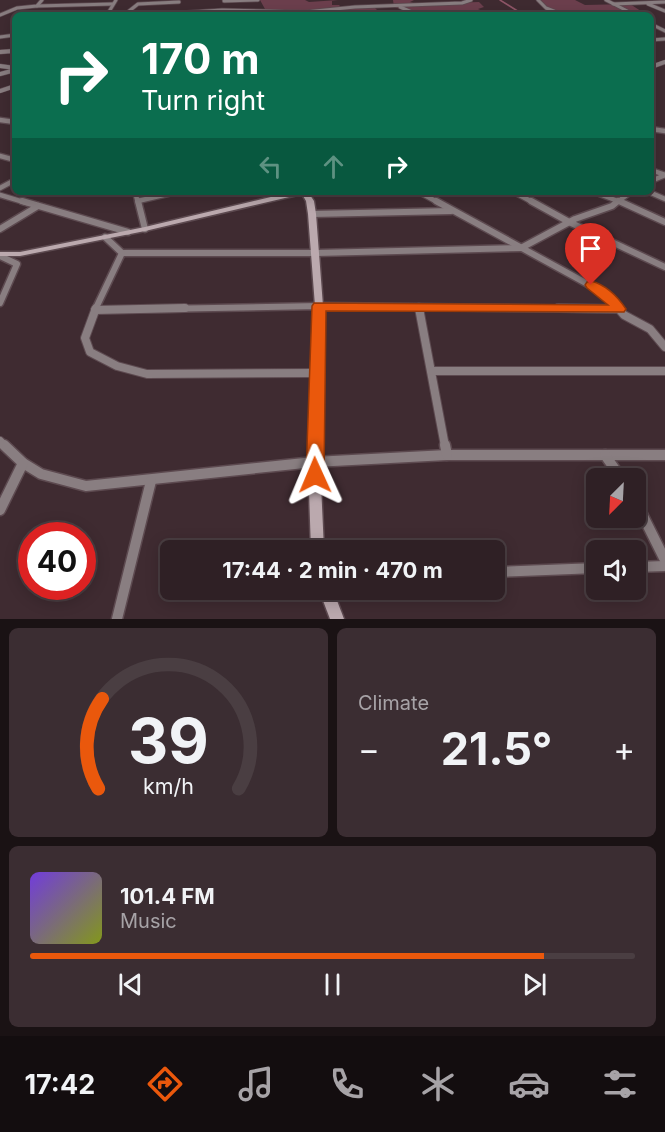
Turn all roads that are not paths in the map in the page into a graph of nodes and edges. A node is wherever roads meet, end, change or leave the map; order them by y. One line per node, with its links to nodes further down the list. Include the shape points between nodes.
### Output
1 (42, 0): 13 (street)
2 (48, 0): 13 (street)
3 (116, 0): 14 (street)
4 (258, 0): 10 (street)
5 (390, 0): 17 (street)
6 (471, 0): 17 (street)
7 (538, 0): 24 (street)
8 (606, 0): 15 (street)
9 (640, 0): 16 (street)
10 (224, 1): 18 (street)
11 (179, 2): 21 (street, via 138,4)
12 (665, 2): 16 (street)
13 (38, 4): 14 (street); 26 (street)
14 (113, 4): 20 (street)
15 (613, 4): 16 (street); 25 (street)
16 (648, 4): 19 (street)
17 (392, 5): 18 (street, via 299,12); 23 (street)
18 (222, 10): 22 (street)
19 (665, 11)
20 (109, 12)
21 (130, 12)
22 (212, 12)
23 (413, 12)
24 (556, 12)
25 (629, 12)
26 (0, 15)
27 (0, 195): 38 (street)
28 (136, 195): 36 (street)
29 (164, 195): 36 (street)
30 (290, 195): 44 (street)
31 (305, 195): 40 (street)
32 (424, 195): 39 (street)
33 (520, 195): 41 (street)
34 (602, 195): 37 (street)
35 (627, 195): 37 (street)
36 (138, 201): 44 (street)
37 (619, 201): 41 (street); 42 (street)
38 (38, 206): 43 (street); 45 (street)
39 (453, 211): 40 (street); 47 (street)
40 (312, 214): 48 (street)
41 (570, 222): 47 (street); 51 (street)
42 (665, 222)
43 (0, 229)
44 (145, 229): 45 (street)
45 (128, 232): 46 (street)
46 (105, 237): 49 (street); 50 (street)
47 (521, 248): 48 (street); 55 (street, via 606,294)
48 (316, 253): 49 (street); 53 (street)
49 (122, 254): 56 (street)
50 (0, 255): 52 (street, via 17,264)
51 (665, 267)
52 (0, 303)
53 (319, 306): 54 (street); 56 (street); 60 (street)
54 (419, 307): 55 (street); 58 (street)
55 (619, 309): 57 (street, via 650,329)
56 (95, 310): 60 (street, via 86,346 90,352 131,371)
57 (665, 347)
58 (433, 371): 59 (street); 62 (street)
59 (665, 371)
60 (316, 373): 65 (street)
61 (0, 441): 66 (street)
62 (447, 455): 63 (street); 65 (street)
63 (605, 455): 64 (street); 67 (street)
64 (665, 455)
65 (314, 462): 68 (street); 71 (street)
66 (23, 463): 68 (street, via 40,474 86,486); 69 (street)
67 (614, 468)
68 (151, 481): 78 (street)
69 (0, 510)
70 (646, 522): 72 (street)
71 (318, 540)
72 (665, 560)
73 (665, 566): 74 (street)
74 (646, 567)
75 (586, 568): 76 (street)
76 (505, 572)
77 (330, 600): 79 (street)
78 (117, 619)
79 (337, 619)

